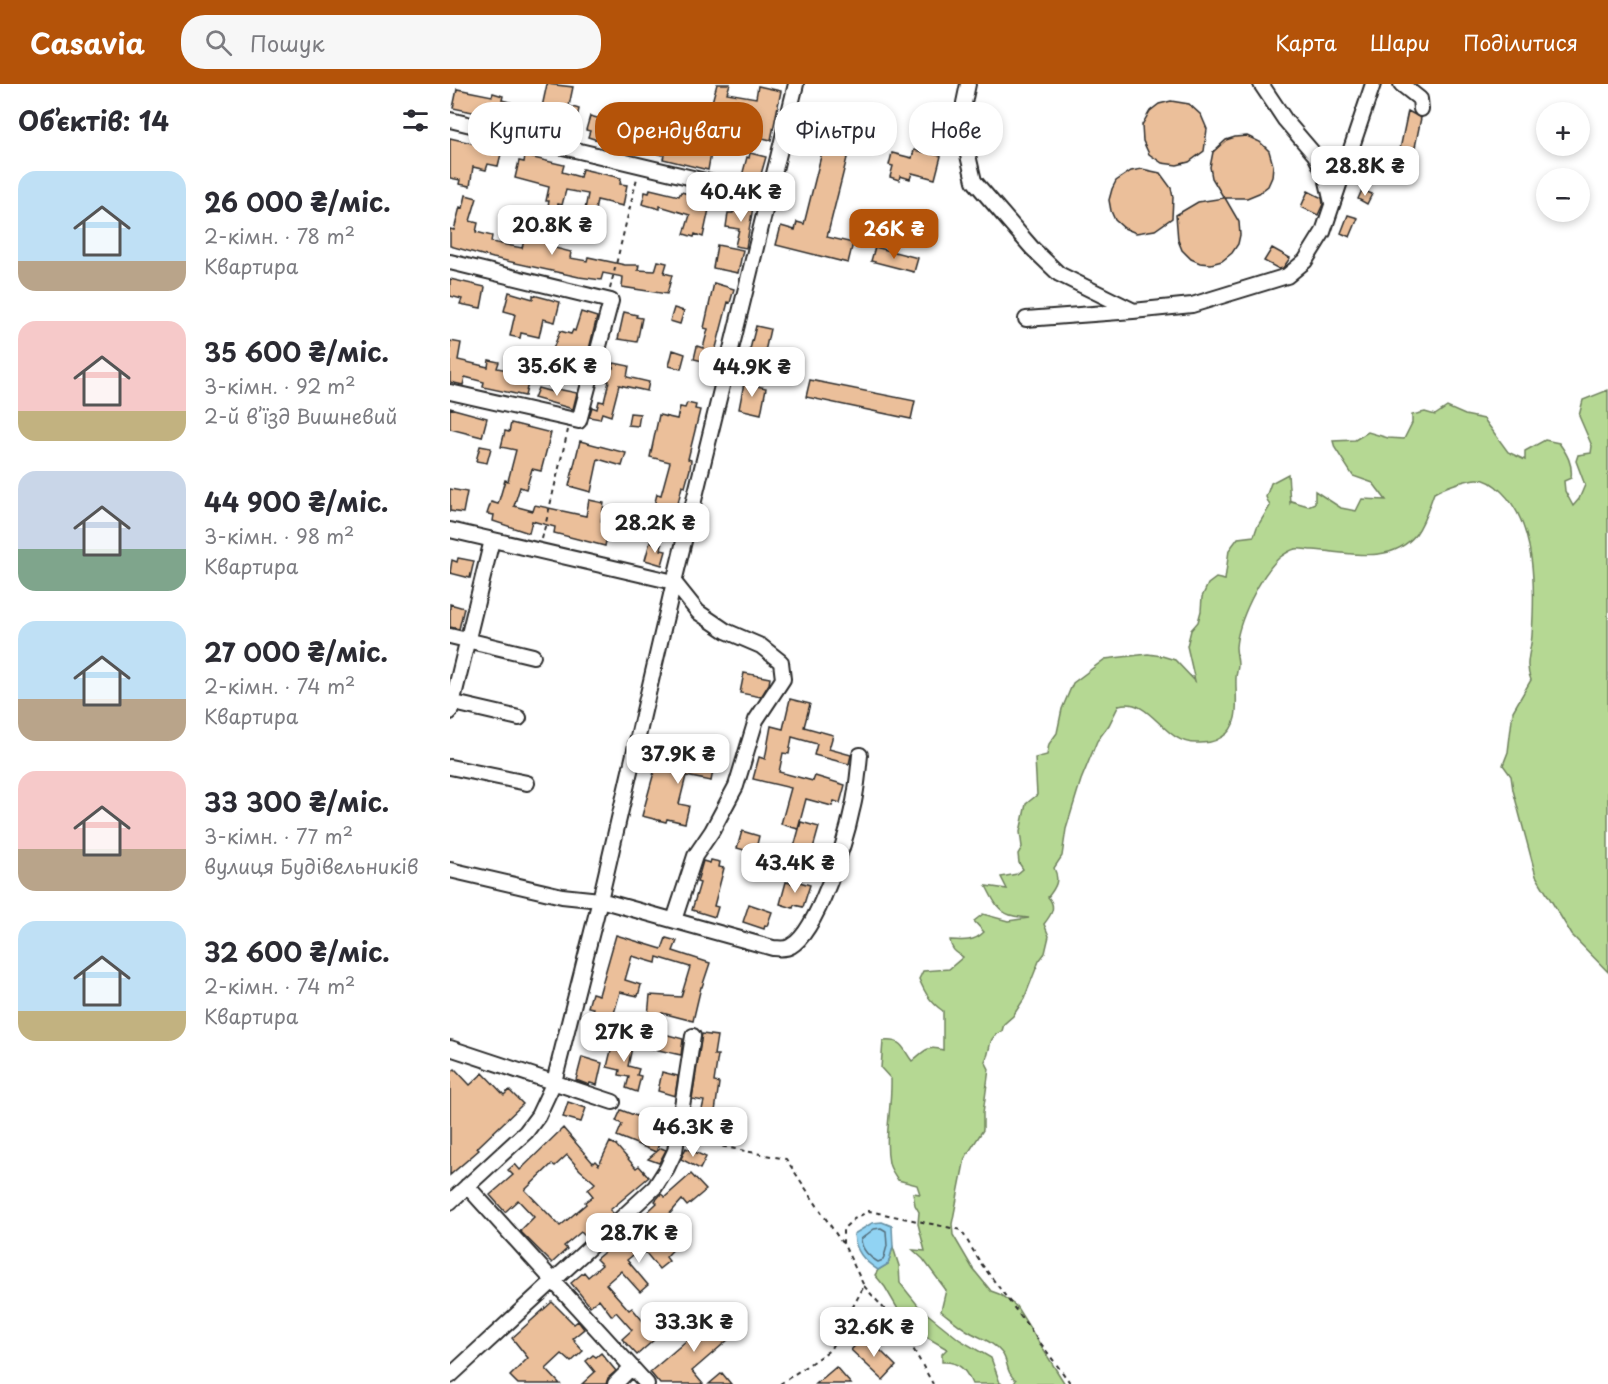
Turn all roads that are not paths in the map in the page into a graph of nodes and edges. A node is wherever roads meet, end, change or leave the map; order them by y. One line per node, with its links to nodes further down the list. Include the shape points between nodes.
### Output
1 (796, 84): 8 (street)
2 (968, 84): 11 (street, via 964,138 974,181 1059,274)
3 (1261, 84): 9 (street, via 1315,155 1326,177)
4 (1372, 84): 9 (street)
5 (1401, 84): 6 (street, via 1420,99)
6 (1421, 109)
7 (450, 120): 8 (street)
8 (768, 196): 16 (street)
9 (1332, 205): 11 (street, via 1323,232 1305,261 1287,276 1192,304)
10 (450, 261): 13 (street, via 611,301 579,421)
11 (1133, 311): 12 (street)
12 (1026, 319)
13 (450, 392)
14 (450, 530): 15 (street)
15 (492, 540): 16 (street); 18 (street)
16 (674, 582): 26 (street); 27 (street, via 698,612 726,631 761,646 781,662 783,679 756,720 735,786 695,856)
17 (450, 636): 18 (street)
18 (468, 641): 19 (street); 20 (street)
19 (533, 657)
20 (451, 706): 21 (street)
21 (519, 718)
22 (860, 755): 27 (street, via 852,812 824,895 803,936 784,949 773,948)
23 (450, 767): 24 (street)
24 (527, 783)
25 (450, 870): 26 (street, via 562,896)
26 (600, 900): 27 (street); 30 (street)
27 (674, 920)
28 (693, 1035): 34 (street, via 680,1126 668,1168 655,1187)
29 (450, 1048): 30 (street)
30 (554, 1082): 31 (street); 32 (street, via 526,1132)
31 (613, 1102)
32 (467, 1186): 33 (street); 34 (street)
33 (450, 1202)
34 (553, 1280): 35 (street); 36 (street)
35 (632, 1367): 37 (street); 38 (street)
36 (450, 1376)
37 (615, 1384)
38 (647, 1384)

